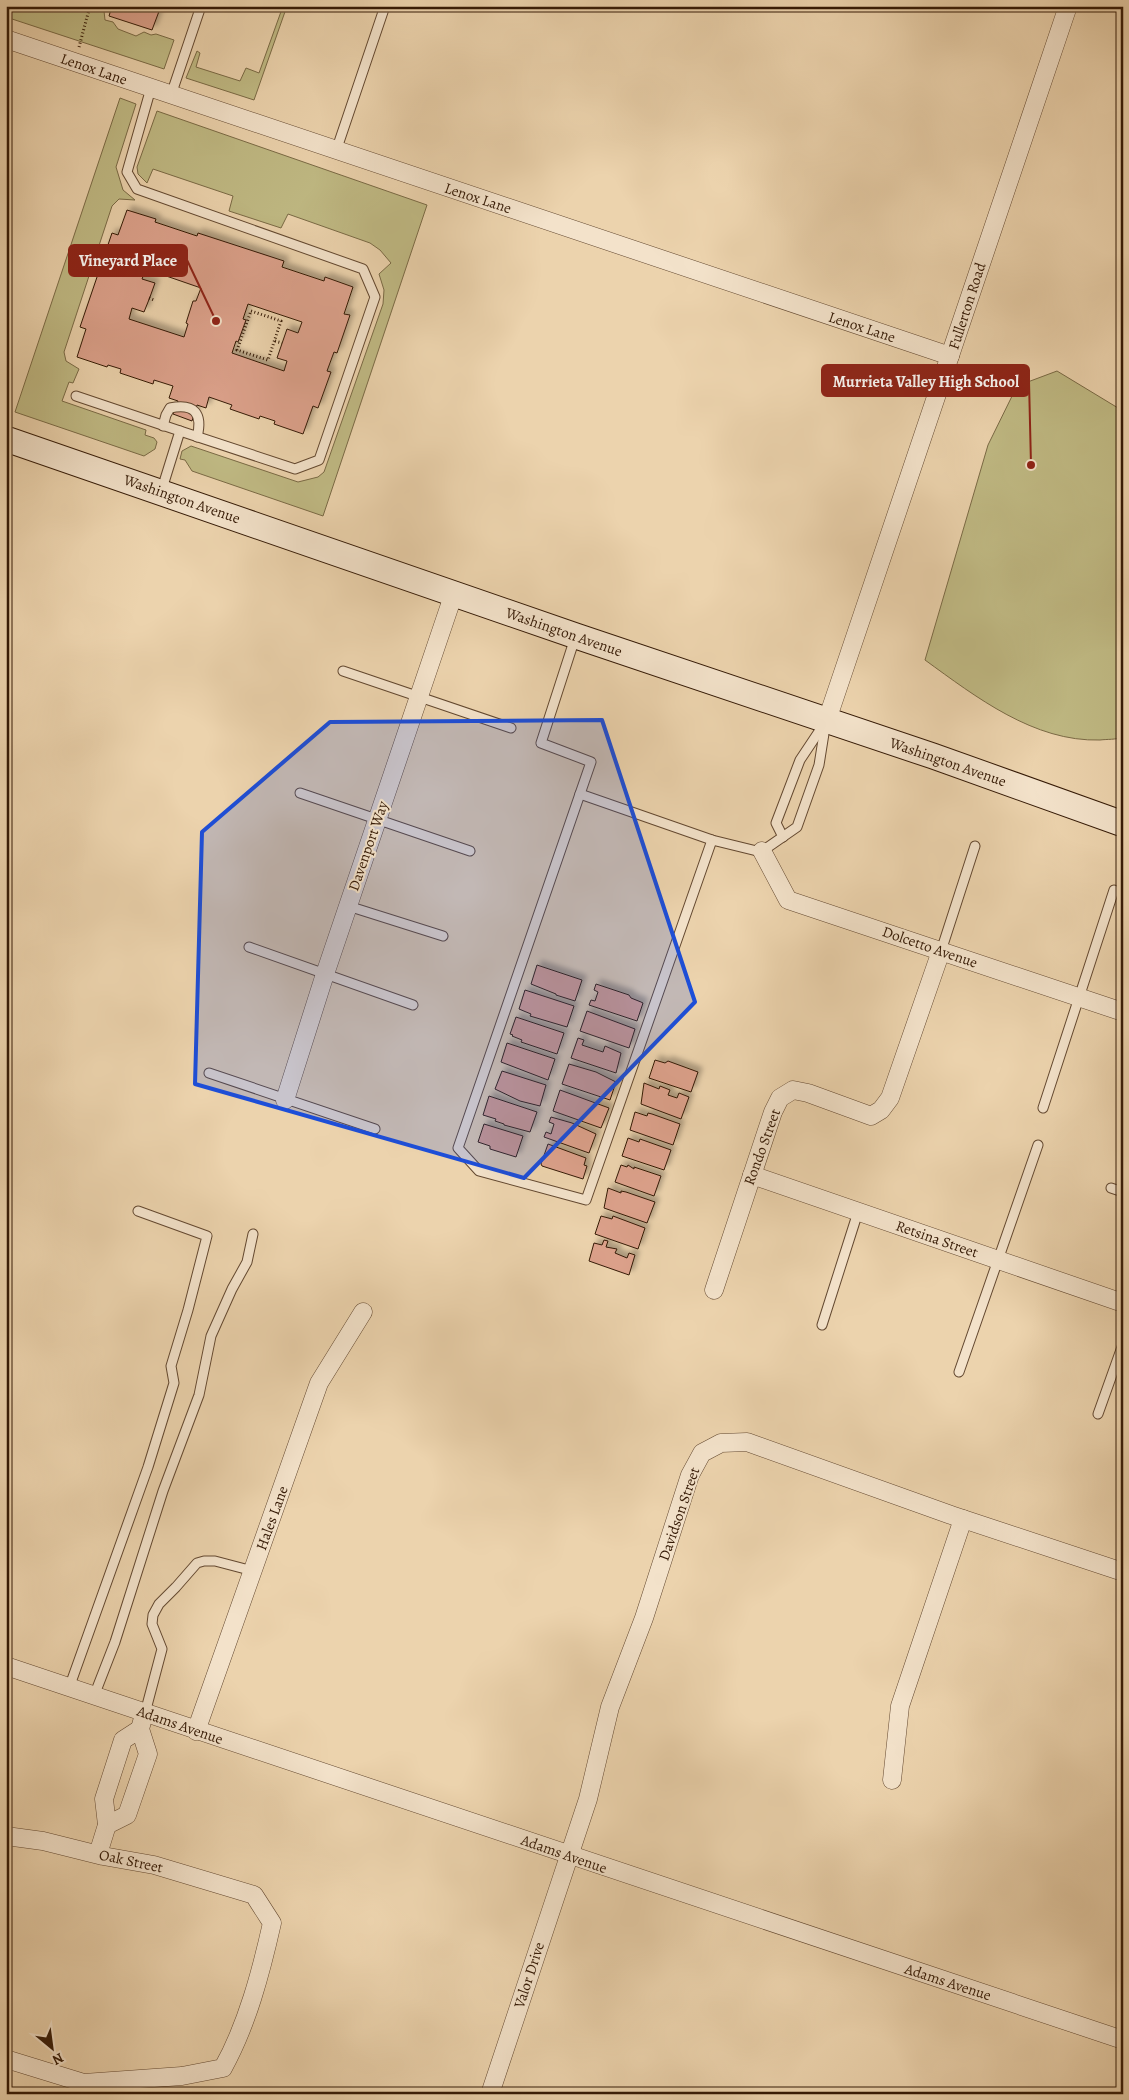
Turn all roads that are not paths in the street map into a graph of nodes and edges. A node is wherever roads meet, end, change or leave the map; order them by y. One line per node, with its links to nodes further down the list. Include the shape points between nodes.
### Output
1 (201, 6): 6 (lane)
2 (385, 6): 7 (lane)
3 (1068, 6): 8 (street, Fullerton Road)
4 (6, 39): 5 (street, Lenox Lane)
5 (151, 88): 6 (street, Lenox Lane); 12 (lane, via 126,172 137,189 363,269 374,297 319,460 295,469)
6 (171, 95): 7 (street, Lenox Lane)
7 (336, 151): 8 (street, Lenox Lane)
8 (950, 356): 19 (street, Fullerton Road)
9 (76, 396): 10 (lane)
10 (163, 426): 11 (lane); 12 (lane, via 170,408 179,406 196,411 200,425)
11 (180, 431): 12 (lane); 14 (lane)
12 (197, 437)
13 (6, 439): 14 (main road, Washington Avenue)
14 (161, 492): 15 (main road, Washington Avenue)
15 (454, 593): 16 (main road, Washington Avenue); 18 (street, Davenport Way)
16 (576, 636): 19 (main road, Washington Avenue); 22 (lane, via 541,743 590,762)
17 (343, 671): 18 (lane)
18 (418, 697): 20 (lane); 23 (street, Davenport Way)
19 (826, 720): 24 (main road, Washington Avenue); 25 (lane, via 819,765 797,827); 25 (lane, via 800,760 776,823)
20 (511, 728)
21 (300, 793): 23 (lane)
22 (580, 794): 26 (lane); 26 (lane, via 458,1148 480,1171 586,1200)
23 (377, 819): 28 (lane); 31 (street, Davenport Way)
24 (1123, 824)
25 (783, 837): 29 (lane)
26 (712, 840): 29 (lane)
27 (975, 846): 34 (lane)
28 (470, 851)
29 (762, 852): 34 (street, Dolcetto Avenue, via 788,900)
30 (1114, 890): 36 (lane)
31 (348, 906): 32 (lane); 35 (street, Davenport Way)
32 (443, 936)
33 (250, 948): 35 (lane)
34 (941, 951): 36 (street, Dolcetto Avenue); 44 (street, Rondo Street, via 890,1098 881,1110 870,1116 793,1090 780,1098)
35 (325, 974): 37 (lane); 40 (street, Davenport Way)
36 (1080, 998): 38 (street, Dolcetto Avenue); 41 (lane)
37 (413, 1005)
38 (1123, 1012)
39 (209, 1073): 40 (lane)
40 (285, 1100): 42 (lane)
41 (1043, 1108)
42 (375, 1129)
43 (1038, 1145): 50 (lane)
44 (752, 1175): 48 (street, Retsina Street); 51 (street, Rondo Street)
45 (1111, 1188): 46 (lane)
46 (1123, 1192)
47 (138, 1211): 62 (lane, via 206,1236 171,1366 174,1383 148,1467)
48 (858, 1212): 50 (street, Retsina Street); 54 (lane)
49 (253, 1234): 63 (lane, via 247,1262 211,1336 199,1395)
50 (998, 1260): 52 (street, Retsina Street); 56 (lane)
51 (714, 1290)
52 (1123, 1303)
53 (363, 1312): 59 (street, Hales Lane, via 319,1383)
54 (822, 1325)
55 (1123, 1344): 57 (lane)
56 (959, 1372)
57 (1098, 1414)
58 (963, 1519): 60 (street, Davidson Street); 67 (street, via 900,1706); 72 (street, Davidson Street, via 747,1442 722,1443 702,1453 687,1483 644,1618 610,1707 588,1799)
59 (253, 1571): 64 (lane, via 215,1562 197,1563 159,1604 152,1624 162,1648); 65 (street, Hales Lane)
60 (1123, 1572)
61 (6, 1666): 62 (street, Adams Avenue)
62 (69, 1688): 63 (street, Adams Avenue)
63 (94, 1696): 64 (street, Adams Avenue)
64 (142, 1721): 65 (street, Adams Avenue); 66 (street, via 122,1740); 68 (street, via 148,1754)
65 (196, 1731): 72 (street, Adams Avenue)
66 (110, 1778): 68 (street); 69 (street, via 104,1799)
67 (892, 1780)
68 (137, 1786): 69 (street, via 128,1815)
69 (107, 1825): 71 (street)
70 (6, 1836): 71 (street, Oak Street)
71 (98, 1854): 74 (street, Oak Street, via 154,1865 254,1895 272,1923 266,1952 234,2048 223,2068 182,2076 84,2083)
72 (569, 1856): 73 (street, Adams Avenue); 75 (street, Valor Drive)
73 (1123, 2040)
74 (6, 2060)
75 (490, 2094)

